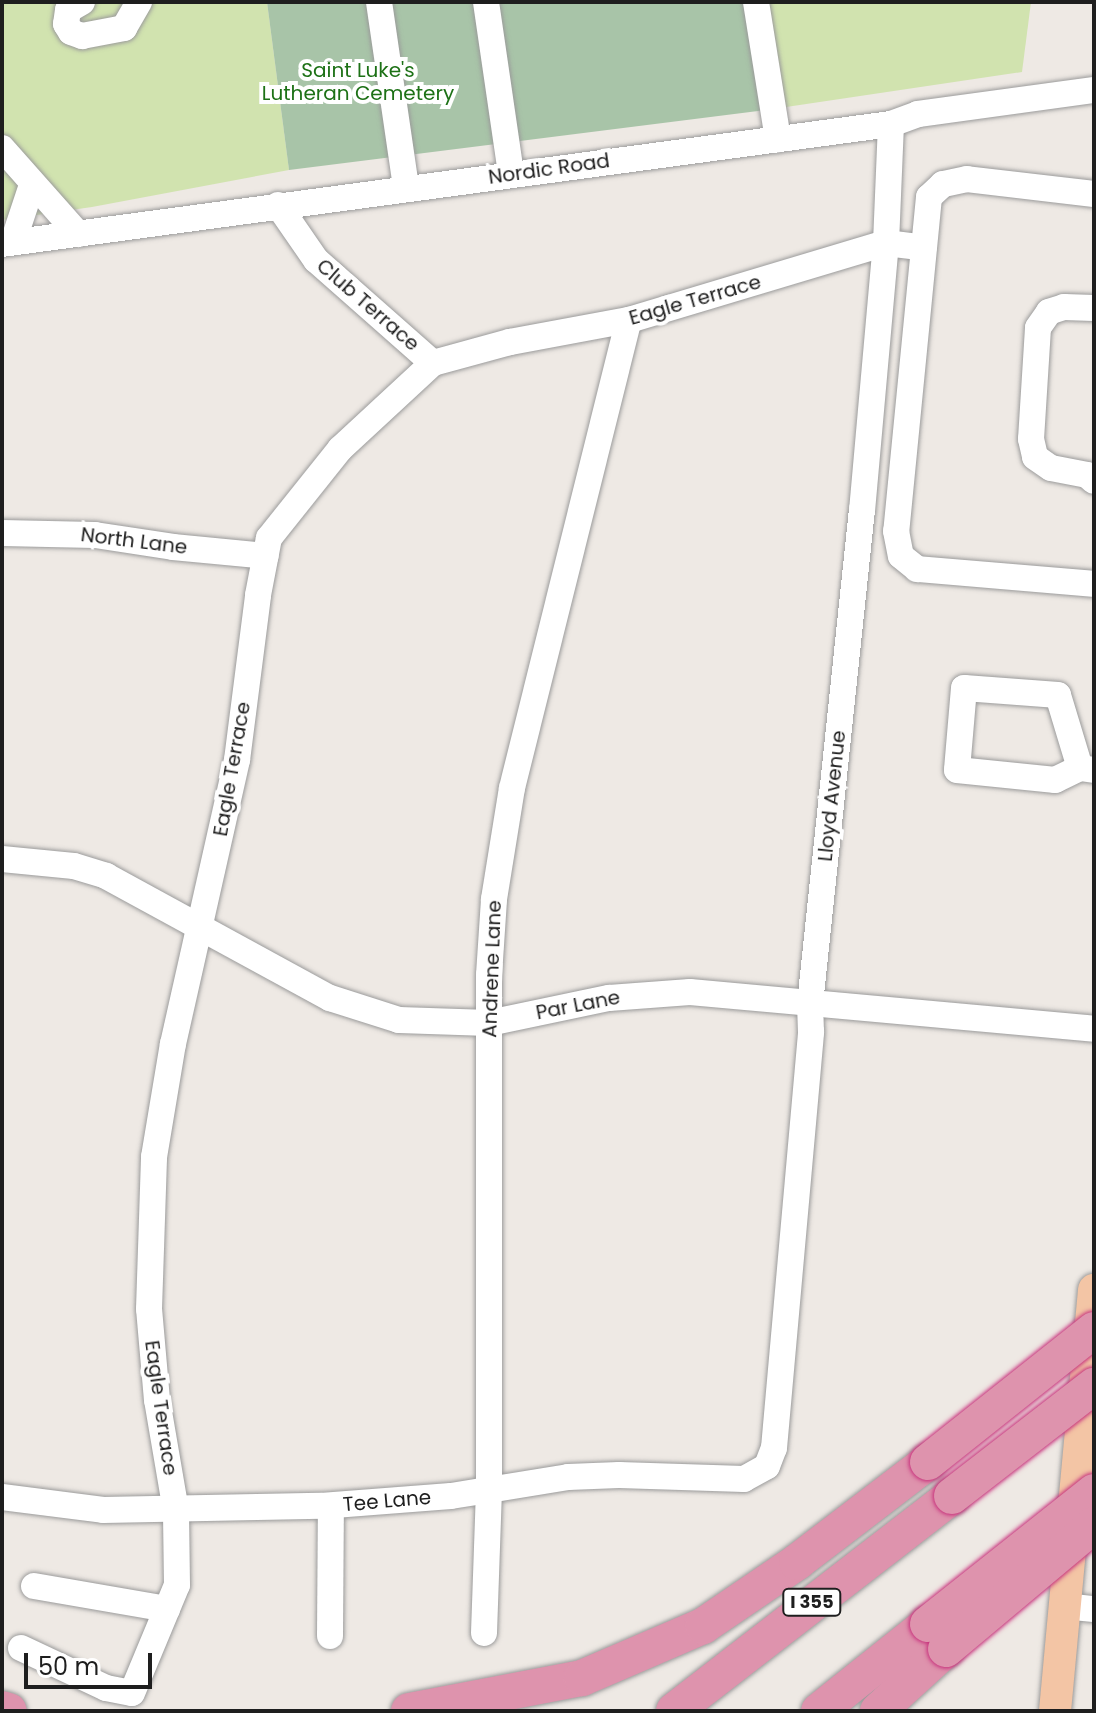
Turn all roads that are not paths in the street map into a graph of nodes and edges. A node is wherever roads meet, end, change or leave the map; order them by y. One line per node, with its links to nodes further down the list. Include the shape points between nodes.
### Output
1 (82, 2): 2 (street, via 68,10 66,24 82,36 124,28)
2 (139, 2)
3 (379, 2): 12 (street)
4 (486, 2): 10 (street)
5 (756, 2): 8 (street)
6 (1094, 90): 7 (street, Nordic Road, via 918,114)
7 (891, 124): 8 (street, Nordic Road); 17 (street, Lloyd Avenue)
8 (778, 139): 10 (street, Nordic Road)
9 (2, 148): 11 (street)
10 (511, 174): 12 (street, Nordic Road)
11 (32, 185): 15 (street); 16 (street)
12 (406, 188): 14 (street, Nordic Road)
13 (1094, 194): 18 (street, via 967,179 943,184 929,197)
14 (278, 205): 15 (street, Nordic Road); 21 (street, Club Terrace, via 316,260)
15 (78, 234): 16 (street, Nordic Road)
16 (8, 243)
17 (886, 243): 18 (street); 20 (street, Eagle Terrace); 29 (street, Lloyd Avenue)
18 (924, 248): 25 (street, via 896,531 901,556 917,569)
19 (1094, 308): 22 (street, via 1049,312 1038,328 1031,439 1035,457 1051,468)
20 (629, 320): 21 (street, Eagle Terrace, via 510,342); 30 (street, Andrene Lane, via 512,788 494,899)
21 (433, 363): 24 (street, Eagle Terrace, via 312,481 269,538)
22 (1094, 481)
23 (2, 533): 24 (street, North Lane, via 95,535)
24 (266, 556): 28 (street, Eagle Terrace, via 237,760)
25 (1094, 584)
26 (1087, 769): 26 (street, via 1055,780 957,770 964,688 1058,695)
27 (2, 859): 28 (street, Par Lane, via 61,864 106,876)
28 (199, 927): 30 (street, Par Lane, via 317,992 363,1011 399,1020); 40 (street, Eagle Terrace, via 163,1097 149,1233 153,1367)
29 (810, 1004): 30 (street, Par Lane, via 655,992); 31 (street, Par Lane); 35 (street, Lloyd Avenue, via 774,1448)
30 (489, 1023): 36 (street, Andrene Lane)
31 (1094, 1029)
32 (1094, 1290): 43 (main road)
33 (1094, 1330): 51 (highway, bridge, via 797,1562 703,1626 582,1678)
34 (1094, 1386): 52 (highway, I 355, bridge)
35 (767, 1466): 36 (street, Tee Lane, via 744,1479 619,1475 555,1478)
36 (489, 1490): 39 (street, Tee Lane); 45 (street, Andrene Lane)
37 (1094, 1492): 47 (highway, bridge)
38 (2, 1497): 40 (street, Tee Lane, via 103,1510)
39 (331, 1506): 40 (street, Tee Lane); 46 (street)
40 (176, 1511): 44 (street, Eagle Terrace, via 177,1585)
41 (1094, 1525): 47 (highway, bridge)
42 (34, 1586): 44 (street)
43 (1079, 1608): 55 (main road)
44 (167, 1609): 48 (street, Eagle Terrace, via 132,1693 106,1688)
45 (484, 1633)
46 (330, 1636)
47 (937, 1636): 53 (highway); 54 (highway)
48 (21, 1648)
49 (2, 1709): 50 (highway)
50 (9, 1711)
51 (409, 1711)
52 (674, 1711)
53 (819, 1711)
54 (878, 1711)
55 (1055, 1711)

